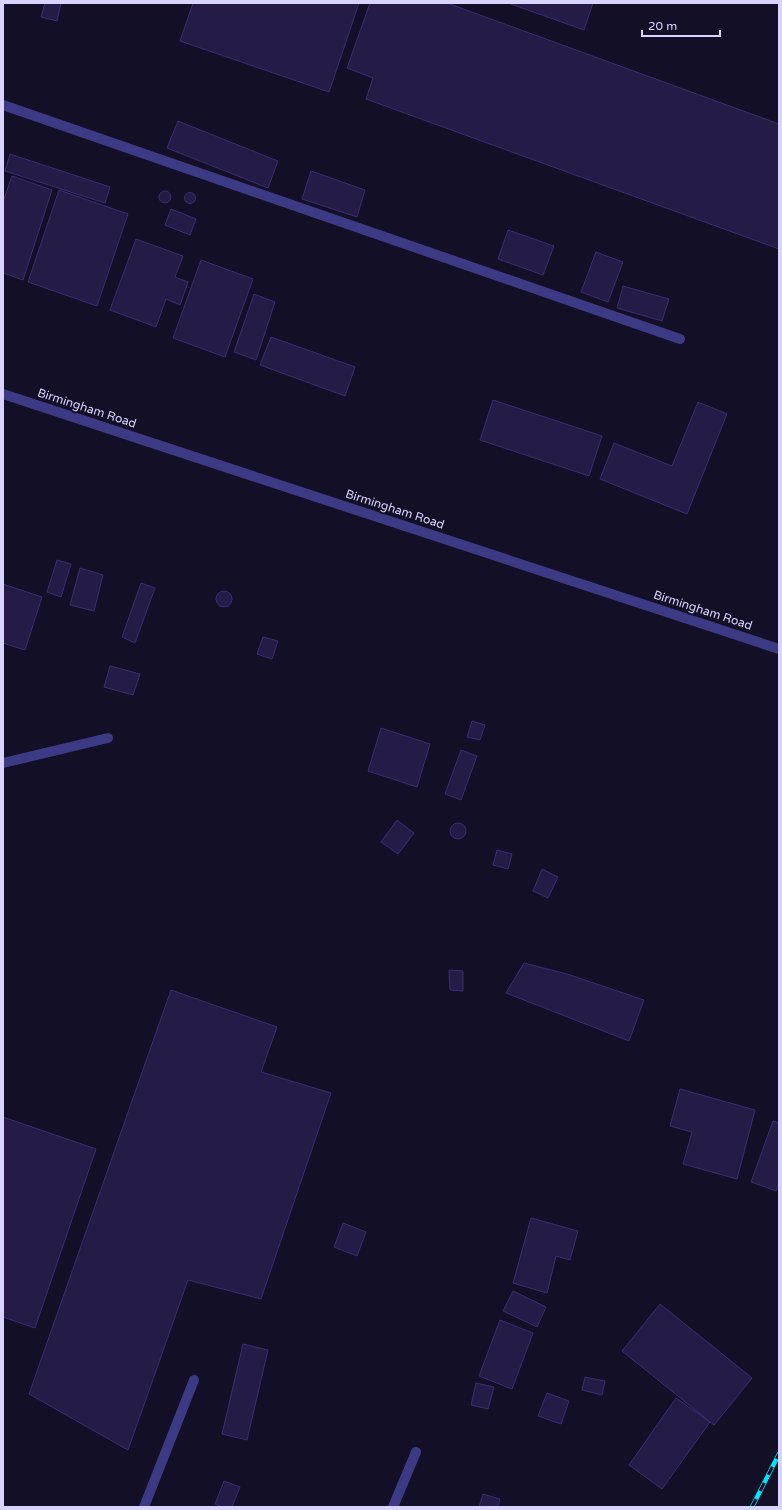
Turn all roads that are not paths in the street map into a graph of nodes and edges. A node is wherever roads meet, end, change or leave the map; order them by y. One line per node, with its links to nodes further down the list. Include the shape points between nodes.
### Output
1 (3, 105): 2 (street)
2 (680, 339)
3 (3, 394): 4 (street, Birmingham Road)
4 (779, 649)
5 (108, 738): 6 (street)
6 (3, 763)
7 (194, 1380): 9 (street)
8 (416, 1452): 10 (street)
9 (144, 1507)
10 (393, 1507)

